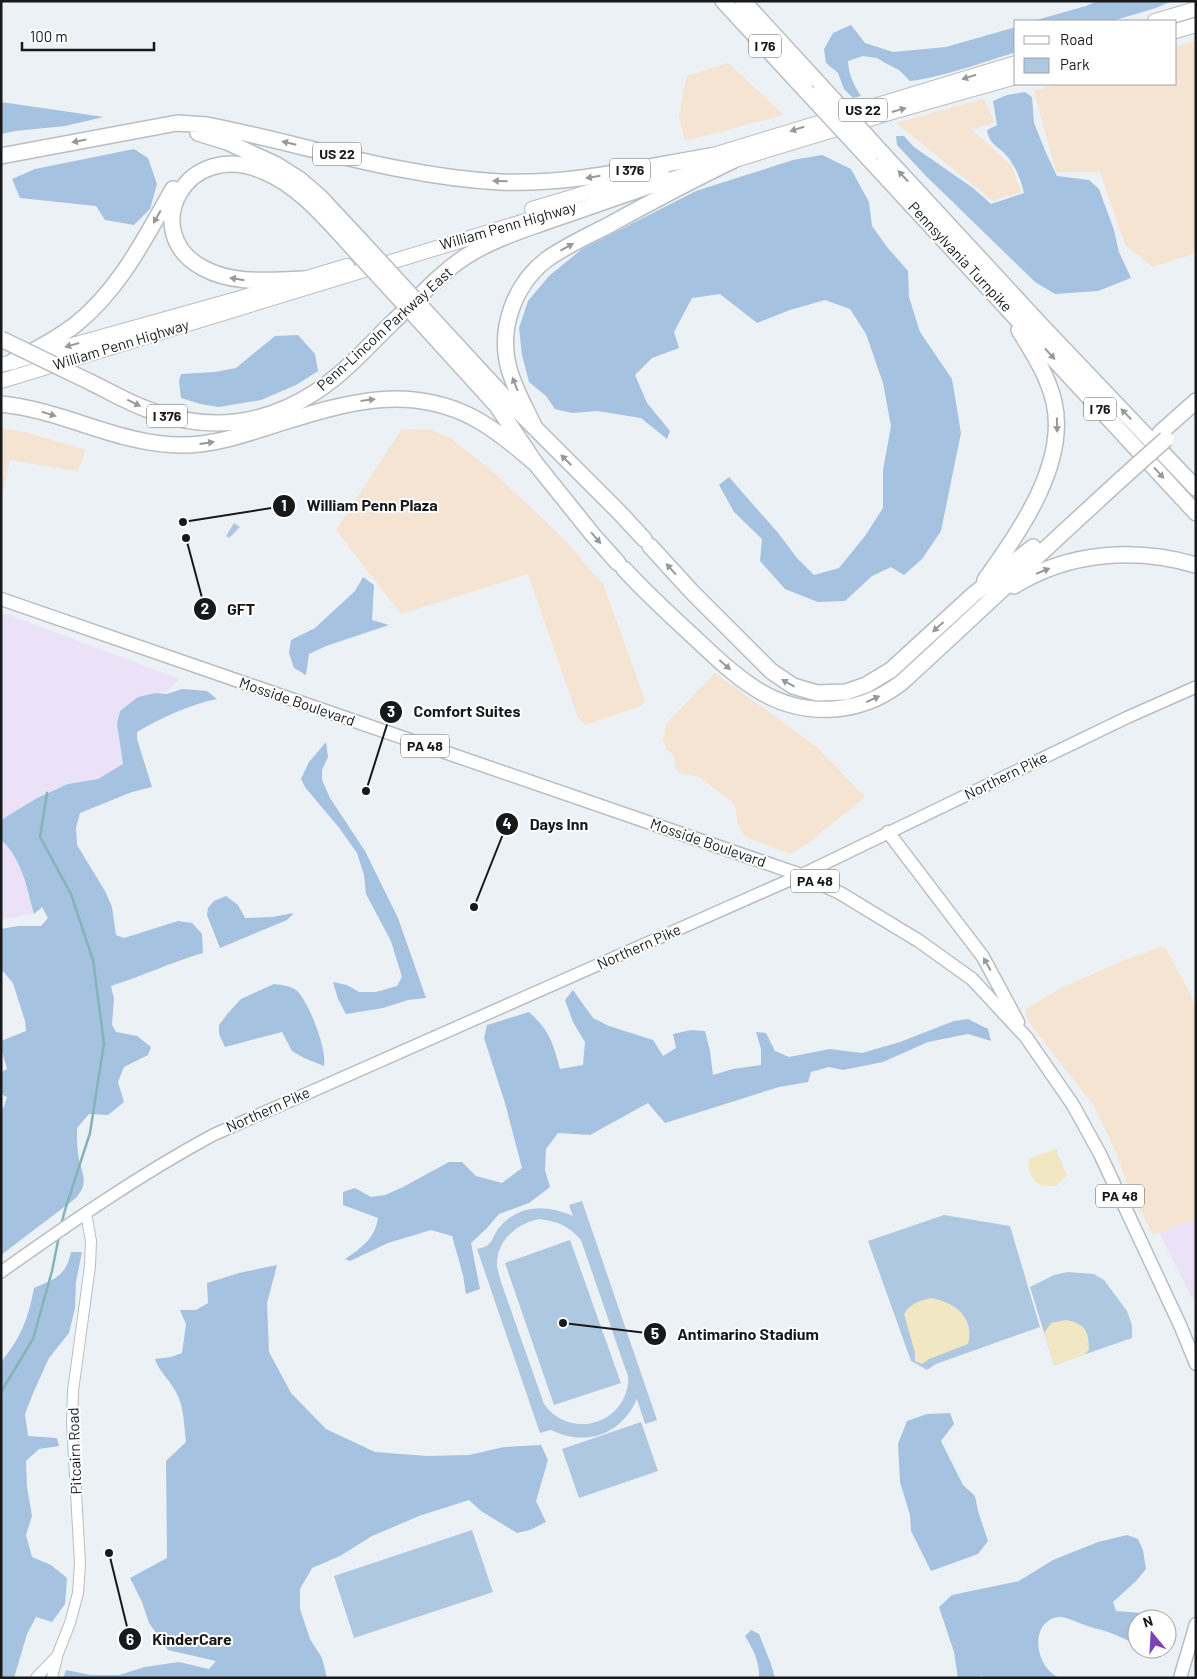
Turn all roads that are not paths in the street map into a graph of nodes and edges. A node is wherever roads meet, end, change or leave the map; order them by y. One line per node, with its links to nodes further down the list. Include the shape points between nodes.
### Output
1 (723, 1): 12 (highway, Pennsylvania Turnpike / I 76, bridge, via 806,92)
2 (743, 1): 12 (highway, Pennsylvania Turnpike / I 76, bridge, via 821,86)
3 (1196, 9): 4 (highway)
4 (1158, 20)
5 (1196, 26): 6 (highway)
6 (1177, 32)
7 (1014, 64): 11 (highway, William Penn Highway / US 22, one-way to 11)
8 (1014, 78): 14 (highway, William Penn Highway / US 22, one-way to 8)
9 (127, 132): 10 (highway, one-way to 10); 13 (highway, via 199,133); 15 (highway, US 22, one-way to 9, via 501,182 426,174 207,125 177,123)
10 (1, 156)
11 (710, 156): 15 (highway, I 376, one-way to 15); 18 (highway, William Penn Highway)
12 (876, 157): 19 (highway, Pennsylvania Turnpike / I 76); 32 (highway, Pennsylvania Turnpike / I 76, one-way to 12)
13 (265, 159): 17 (highway, via 309,187); 22 (highway, one-way to 22, via 222,157 191,168 177,182 130,263 103,298 64,332)
14 (734, 160): 16 (highway, William Penn Highway / US 22); 29 (highway, one-way to 14, via 510,370 506,344 512,309 530,276 562,250)
15 (549, 182)
16 (655, 184): 23 (highway, William Penn Highway); 28 (highway, Penn-Lincoln Parkway East / US 22, via 505,237 473,252 444,274 326,384 288,406)
17 (356, 243): 18 (highway, one-way to 17, via 238,279 199,266 180,246 173,228 174,208 183,186 211,166 229,164 255,168 302,195); 20 (highway, bridge)
18 (304, 279): 22 (highway, William Penn Highway, one-way to 22)
19 (1005, 305): 36 (highway, Pennsylvania Turnpike / I 76, one-way to 36); 38 (highway, one-way to 38, via 1048,383 1055,403 1057,433 1050,462 1029,514)
20 (423, 317): 29 (highway); 33 (highway, via 497,406)
21 (1, 339): 28 (highway, Penn-Lincoln Parkway East / I 376, one-way to 28, bridge, via 142,407 176,418 214,423)
22 (7, 363)
23 (1, 381)
24 (1196, 401): 30 (highway)
25 (1, 404): 26 (highway, one-way to 26, via 36,410 136,440 182,445 226,440)
26 (321, 411): 28 (highway); 33 (highway, one-way to 33, via 380,399 436,404 483,423)
27 (1196, 413): 30 (highway)
28 (250, 420)
29 (535, 428): 38 (highway, one-way to 29, via 883,676 846,692 809,692 771,672)
30 (1163, 436): 31 (highway)
31 (1135, 461): 38 (highway); 40 (highway)
32 (1172, 462): 34 (highway); 35 (highway, Pennsylvania Turnpike / I 76)
33 (536, 464): 40 (highway, one-way to 40, via 593,535 651,598 746,682 776,700 794,706 837,710 860,705 892,690)
34 (1196, 478)
35 (1196, 488)
36 (1196, 513)
37 (1196, 565): 40 (highway, one-way to 37, via 1040,572 1086,558 1147,555)
38 (974, 594)
39 (1, 599): 43 (main road, Mosside Boulevard / PA 48)
40 (986, 605)
41 (1196, 687): 42 (main road, Northern Pike)
42 (888, 832): 43 (main road, Northern Pike); 44 (main road, one-way to 42, via 983,957)
43 (801, 875): 44 (main road, Mosside Boulevard / PA 48, via 840,893 919,941 972,979); 45 (main road, Northern Pike, via 213,1135 150,1170)
44 (1026, 1037): 47 (main road, Mosside Boulevard / PA 48, via 1073,1105 1100,1154)
45 (86, 1213): 46 (main road, Northern Pike); 49 (street, Pitcairn Road, via 92,1241 73,1391 72,1423 80,1563 78,1593)
46 (1, 1272)
47 (1196, 1364)
48 (1196, 1624): 52 (main road)
49 (57, 1656): 50 (street, Pitcairn Road); 51 (street)
50 (36, 1678)
51 (52, 1678)
52 (1180, 1678)

